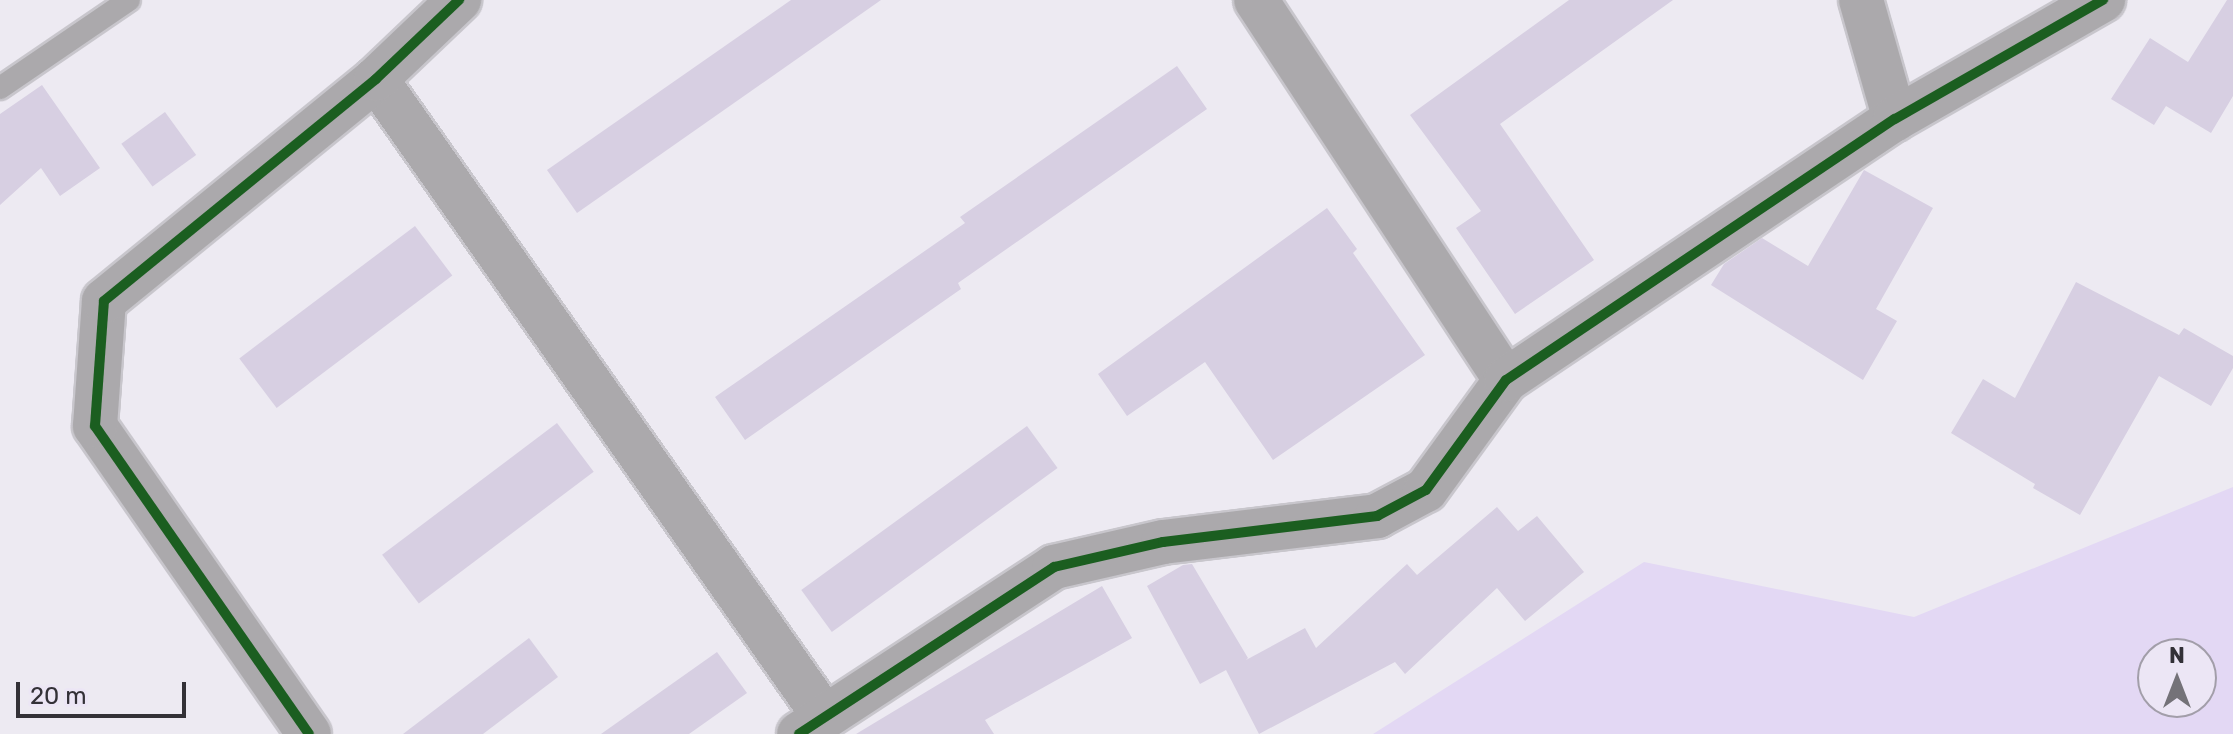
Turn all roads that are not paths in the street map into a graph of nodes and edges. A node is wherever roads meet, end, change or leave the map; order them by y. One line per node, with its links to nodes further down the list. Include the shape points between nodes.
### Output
1 (129, 0): 7 (lane)
2 (459, 0): 6 (street)
3 (1256, 0): 9 (street)
4 (1861, 0): 8 (street)
5 (2103, 0): 8 (street)
6 (376, 79): 10 (street); 11 (street, via 104,301 95,426)
7 (0, 88)
8 (1895, 119): 9 (street)
9 (1506, 380): 10 (street, via 1426,490 1377,516 1163,542 1054,567)
10 (811, 725)
11 (309, 734)

